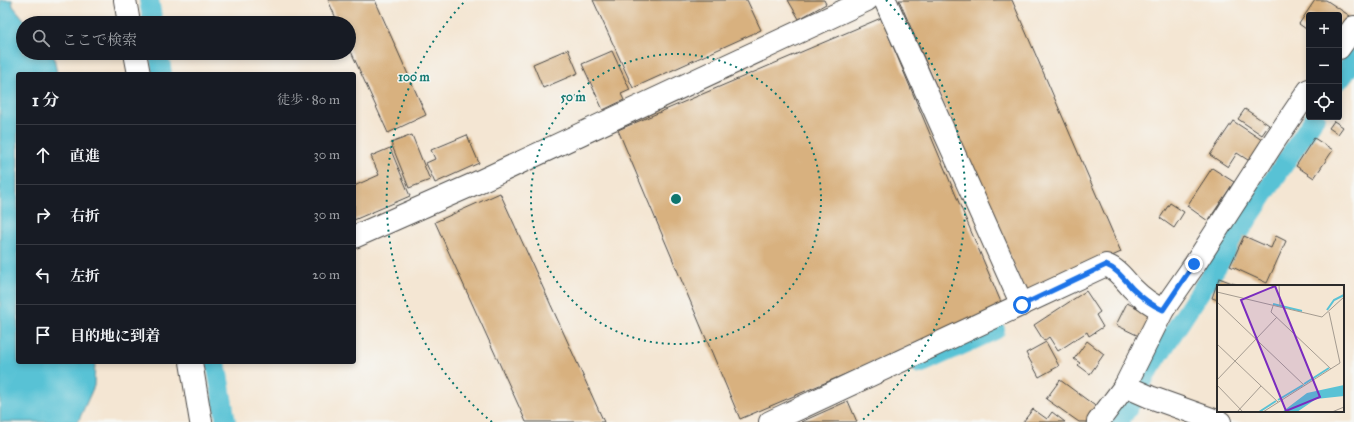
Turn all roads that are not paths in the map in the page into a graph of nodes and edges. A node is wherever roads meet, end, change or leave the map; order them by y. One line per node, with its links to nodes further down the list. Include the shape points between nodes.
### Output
1 (125, 0): 4 (street)
2 (867, 0): 10 (street, via 474,184)
3 (885, 0): 11 (street)
4 (128, 16)
5 (1354, 27): 6 (street)
6 (1342, 44)
7 (136, 60): 8 (street)
8 (139, 72)
9 (1306, 94): 12 (street)
10 (356, 236)
11 (1022, 305): 12 (street, via 1106,265 1113,267 1153,306); 16 (street)
12 (1163, 310): 14 (street)
13 (191, 364): 15 (street)
14 (1127, 386): 17 (street); 18 (street)
15 (201, 422)
16 (770, 422)
17 (1098, 422)
18 (1220, 422)

